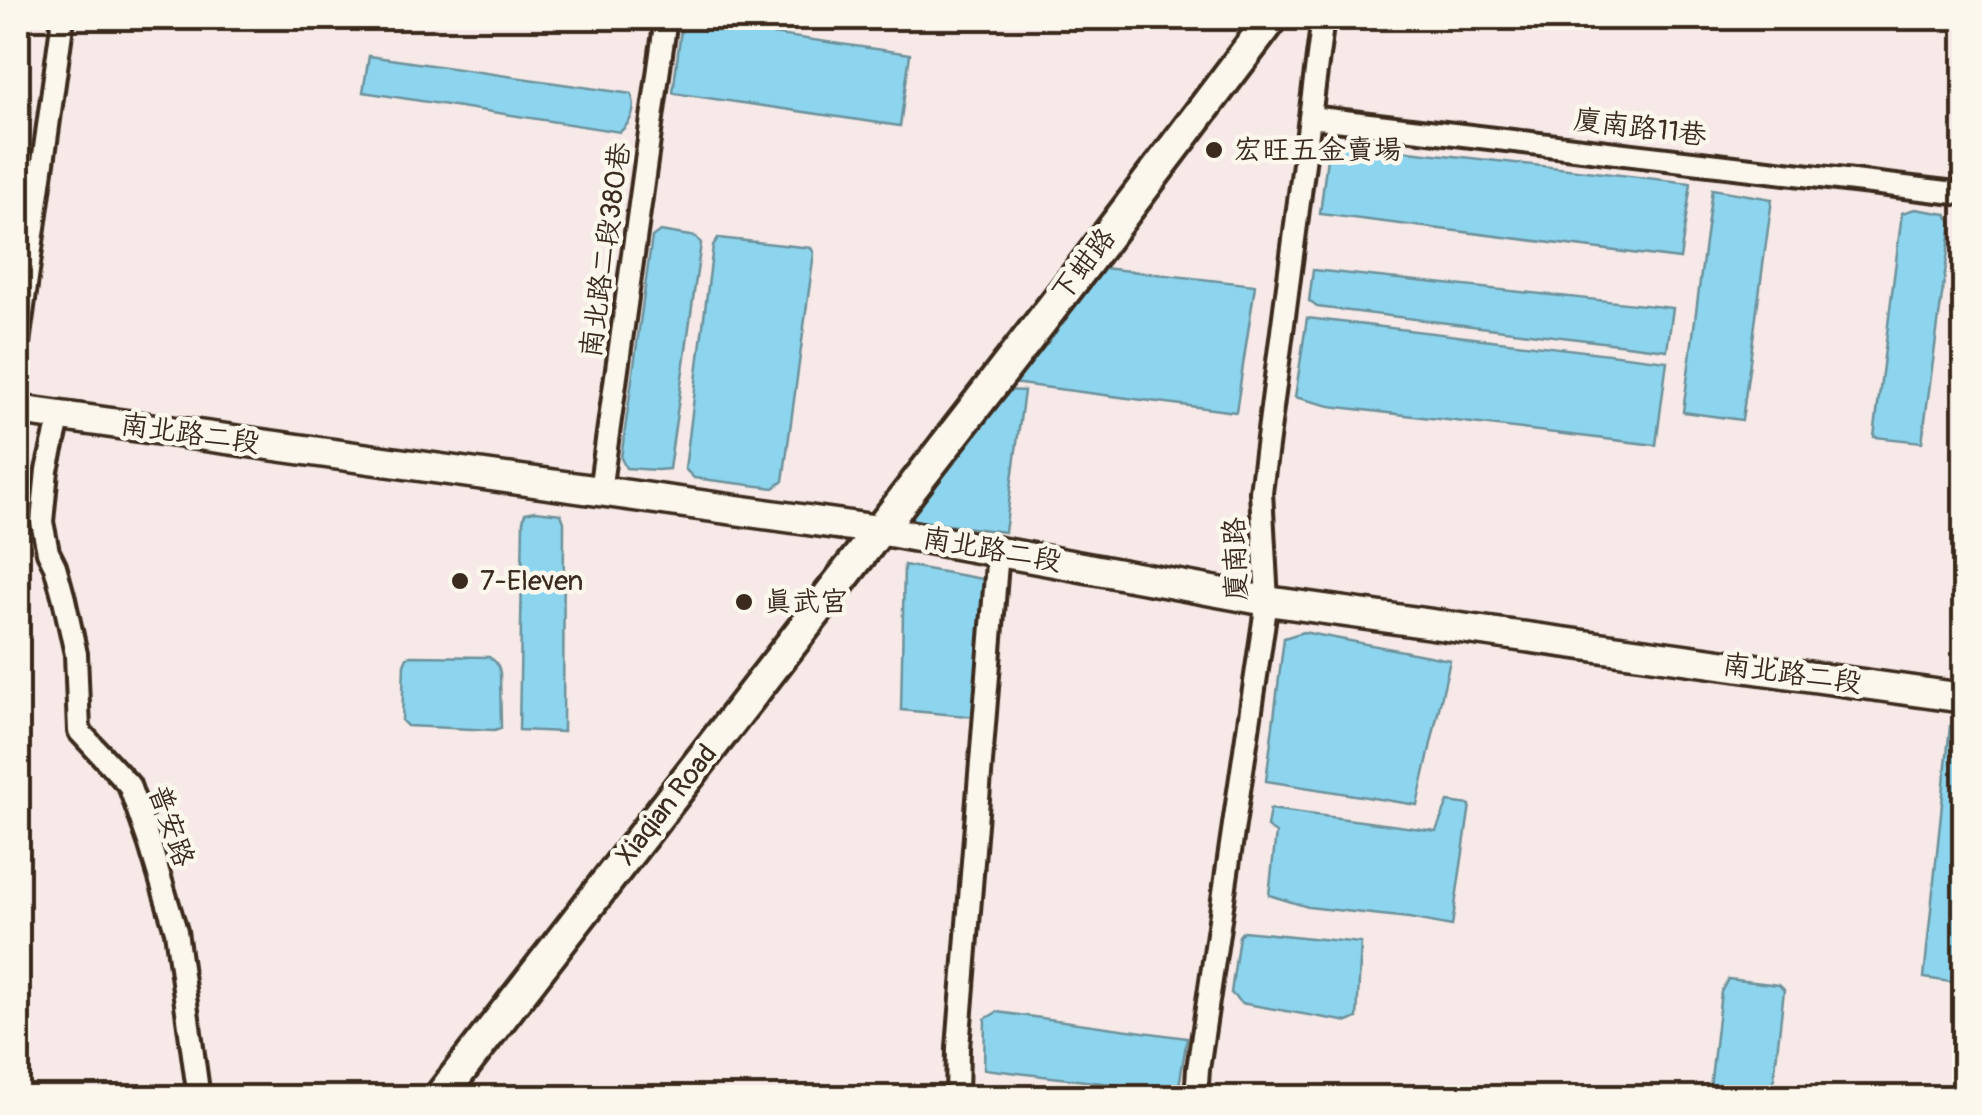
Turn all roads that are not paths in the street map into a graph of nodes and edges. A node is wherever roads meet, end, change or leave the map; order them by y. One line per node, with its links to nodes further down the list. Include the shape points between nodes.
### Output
1 (64, 18): 7 (street)
2 (666, 18): 10 (street, 南北路二段380巷)
3 (1272, 18): 11 (main road, 下蚶路)
4 (1323, 18): 5 (street, 廈南路)
5 (1310, 116): 6 (street, 廈南路11巷); 13 (street, 廈南路, via 1261,492)
6 (1964, 194)
7 (18, 343)
8 (18, 410): 9 (street, 南北路二段)
9 (60, 416): 10 (street, 南北路二段); 15 (street, 普安路, via 42,522 76,654 78,731 129,785 150,845 176,930)
10 (600, 491): 11 (street, 南北路二段)
11 (879, 530): 12 (street, 南北路二段); 16 (main road, Xiaqian Road)
12 (998, 551): 13 (street, 南北路二段); 17 (street, via 957,1097)
13 (1267, 602): 14 (street, 南北路二段); 18 (street, 廈南路)
14 (1964, 698)
15 (199, 1098)
16 (440, 1098)
17 (951, 1098)
18 (1196, 1098)

